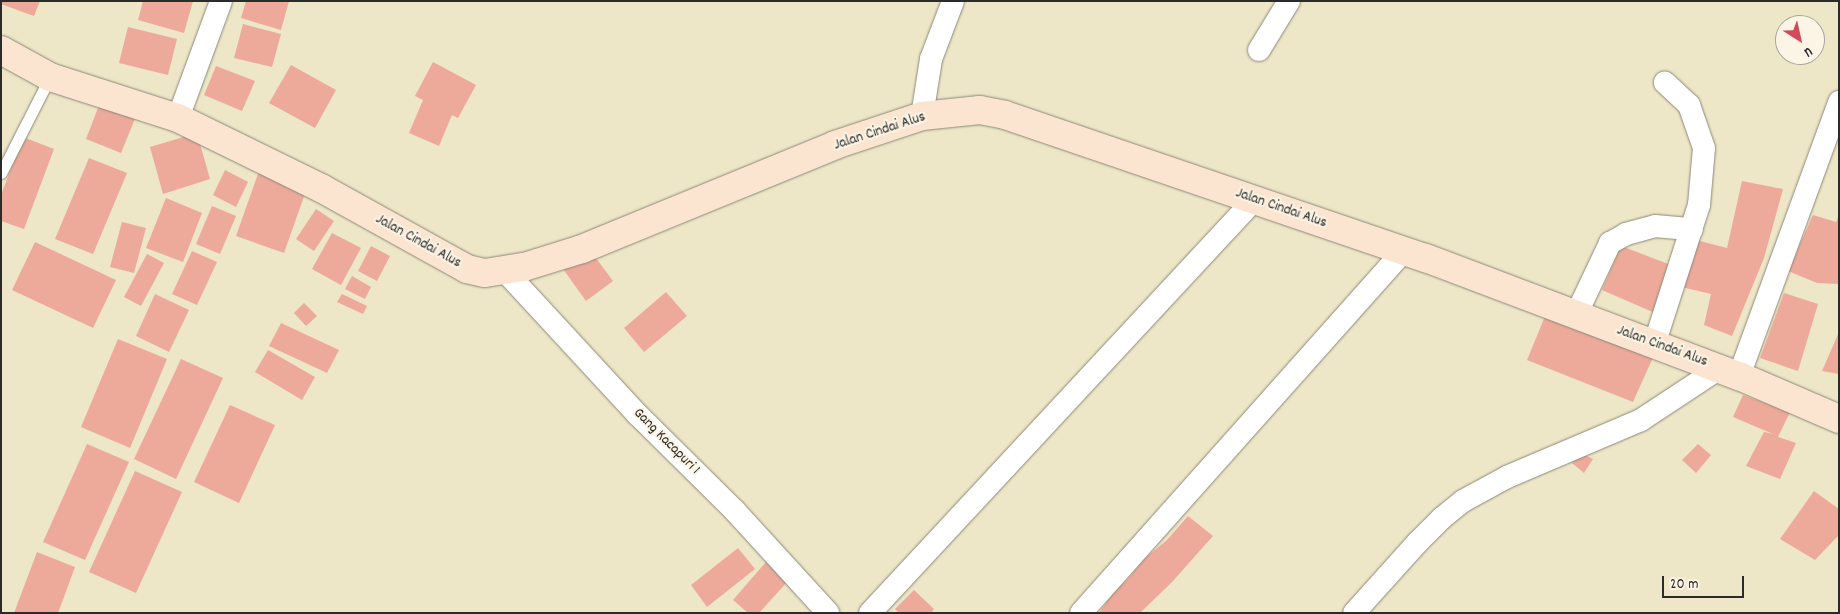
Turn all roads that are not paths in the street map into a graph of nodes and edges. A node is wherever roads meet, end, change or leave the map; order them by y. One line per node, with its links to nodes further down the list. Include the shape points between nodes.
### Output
1 (221, 1): 10 (street)
2 (953, 1): 9 (street, via 932,59)
3 (1288, 1): 5 (street)
4 (1, 50): 6 (street, Jalan Cindai Alus)
5 (1260, 50)
6 (50, 78): 10 (street, Jalan Cindai Alus); 11 (lane)
7 (1665, 83): 13 (street, via 1689,105 1704,148 1699,205)
8 (1839, 102): 18 (street)
9 (922, 116): 12 (street, Jalan Cindai Alus, via 980,110 1005,115); 15 (street, Jalan Cindai Alus, via 835,145 582,249)
10 (178, 118): 15 (street, Jalan Cindai Alus, via 321,188 467,269 484,273)
11 (1, 173)
12 (1254, 200): 14 (street, Jalan Cindai Alus); 21 (street)
13 (1692, 229): 16 (street, via 1655,226 1626,234 1610,243); 17 (street)
14 (1404, 251): 16 (street, Jalan Cindai Alus); 22 (street)
15 (505, 271): 20 (street, Gang Kacapuri 1)
16 (1576, 315): 17 (street, Jalan Cindai Alus)
17 (1654, 344): 18 (street, Jalan Cindai Alus)
18 (1729, 372): 19 (street, Jalan Cindai Alus); 23 (street, via 1641,420 1507,477 1464,501 1418,542)
19 (1839, 419)
20 (828, 613)
21 (870, 613)
22 (1081, 613)
23 (1354, 613)

